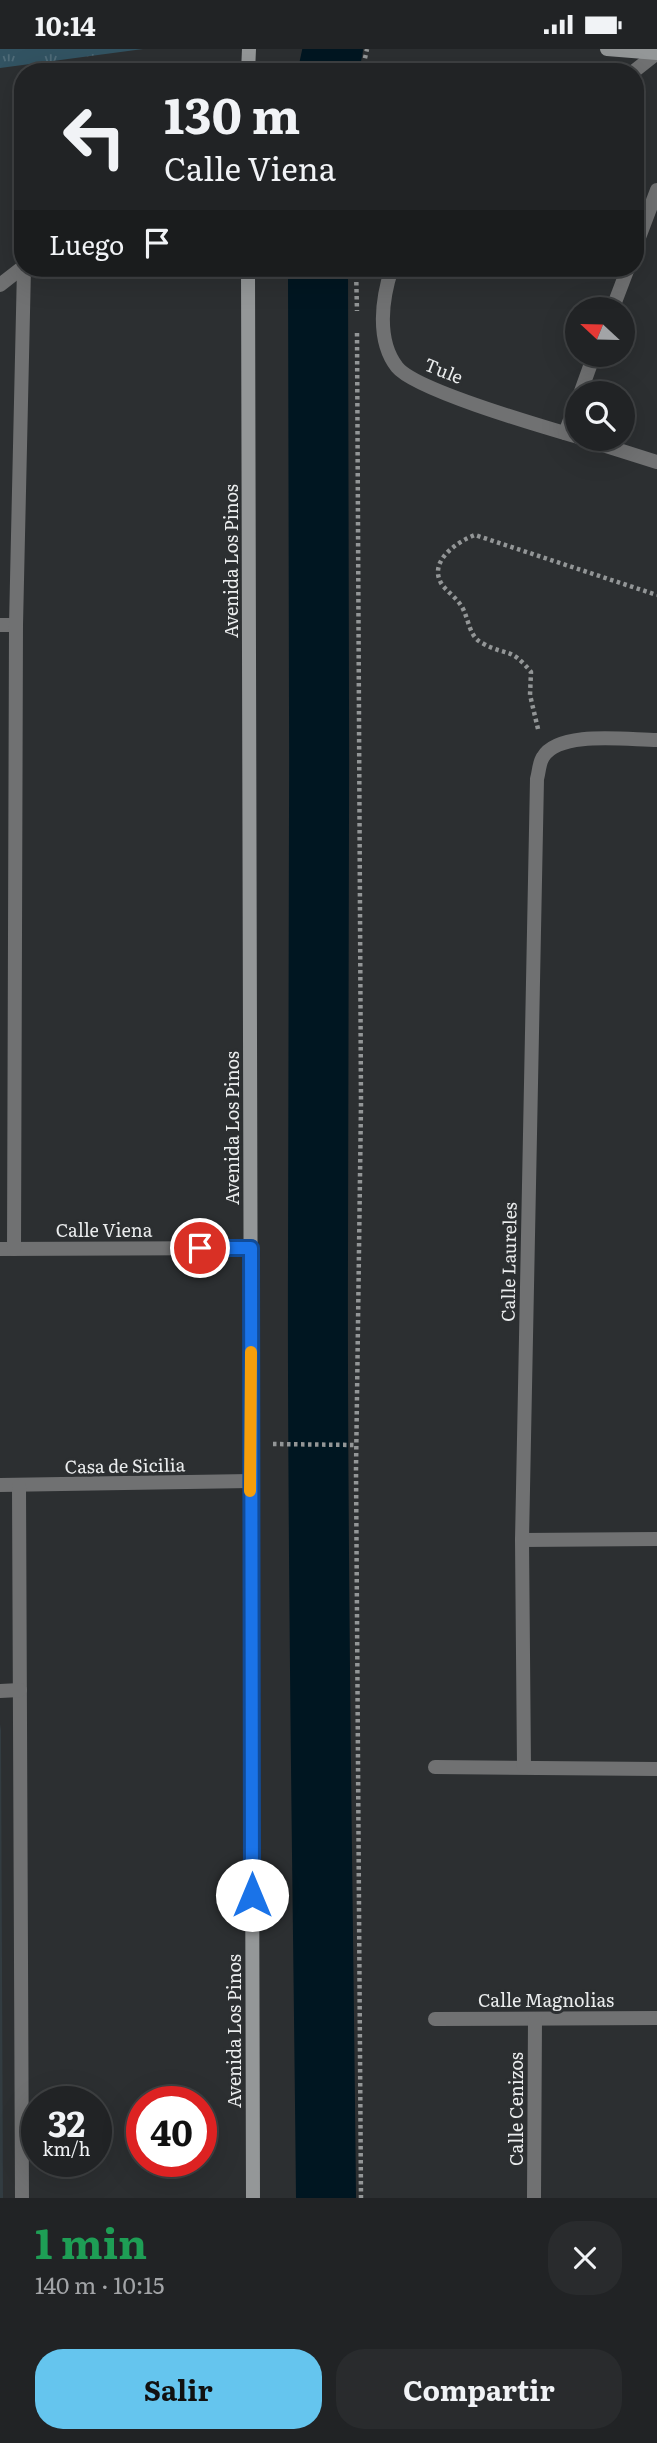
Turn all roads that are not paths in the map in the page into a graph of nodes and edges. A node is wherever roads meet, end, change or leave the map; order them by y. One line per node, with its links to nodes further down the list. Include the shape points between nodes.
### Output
1 (607, 49): 2 (street)
2 (657, 53)
3 (657, 190): 4 (street)
4 (644, 224)
5 (24, 277): 14 (street)
6 (248, 277): 19 (street, Avenida Los Pinos)
7 (389, 277): 10 (street, Tule, via 384,336 399,370 437,390)
8 (625, 277): 9 (street)
9 (617, 297)
10 (565, 433)
11 (622, 451): 12 (street)
12 (657, 462)
13 (0, 625): 14 (street)
14 (16, 625): 16 (street)
15 (657, 740): 24 (street, Calle Laureles, via 572,739 556,744 542,758 536,809)
16 (15, 825): 17 (street); 18 (street)
17 (0, 826)
18 (6, 1042): 20 (street)
19 (251, 1248): 20 (street, Calle Viena); 21 (street, Avenida Los Pinos)
20 (7, 1249)
21 (250, 1481): 23 (street, Casa de Sicilia); 35 (street, Avenida Los Pinos)
22 (0, 1485): 23 (street, Casa de Sicilia)
23 (19, 1486): 26 (street)
24 (522, 1539): 25 (street); 29 (street, Calle Laureles)
25 (657, 1539)
26 (20, 1690): 27 (street); 34 (street)
27 (0, 1691)
28 (435, 1766): 29 (street)
29 (524, 1767): 30 (street)
30 (657, 1769)
31 (657, 2018): 33 (street, Calle Magnolias)
32 (435, 2019): 33 (street, Calle Magnolias)
33 (535, 2019): 36 (street, Calle Cenizos)
34 (22, 2198)
35 (253, 2198)
36 (534, 2198)

